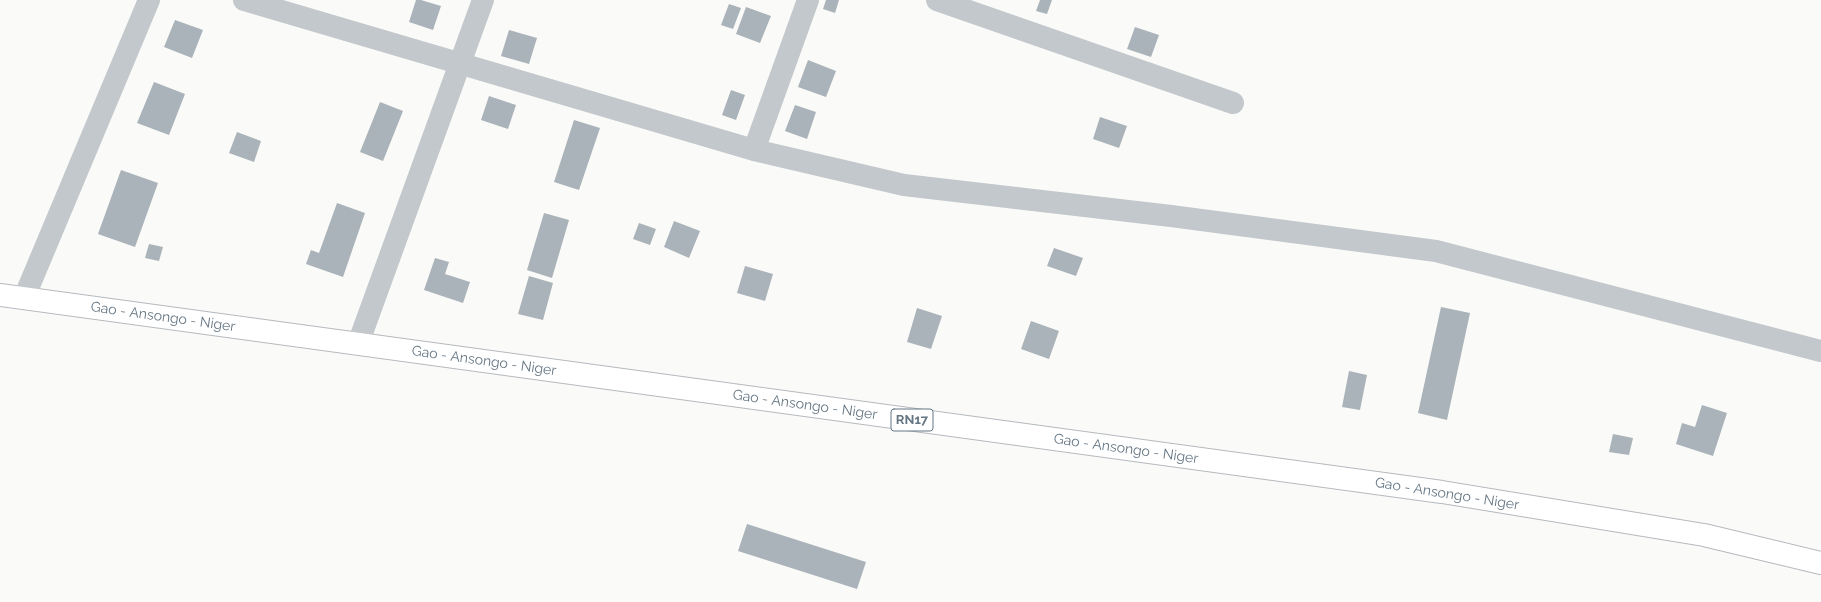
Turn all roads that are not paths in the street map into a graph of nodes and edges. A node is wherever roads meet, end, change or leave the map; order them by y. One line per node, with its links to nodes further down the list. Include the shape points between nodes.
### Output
1 (149, 0): 10 (street)
2 (244, 0): 6 (street)
3 (483, 0): 6 (street)
4 (808, 0): 8 (street)
5 (937, 0): 7 (street)
6 (460, 62): 8 (street); 11 (street)
7 (1233, 103)
8 (754, 150): 12 (street, via 904,185 1163,215 1436,251)
9 (0, 295): 10 (main road, Gao - Ansongo - Niger / RN17)
10 (24, 298): 11 (main road, Gao - Ansongo - Niger / RN17)
11 (358, 344): 13 (main road, Gao - Ansongo - Niger / RN17, via 1442,492 1704,535)
12 (1821, 352)
13 (1821, 563)

